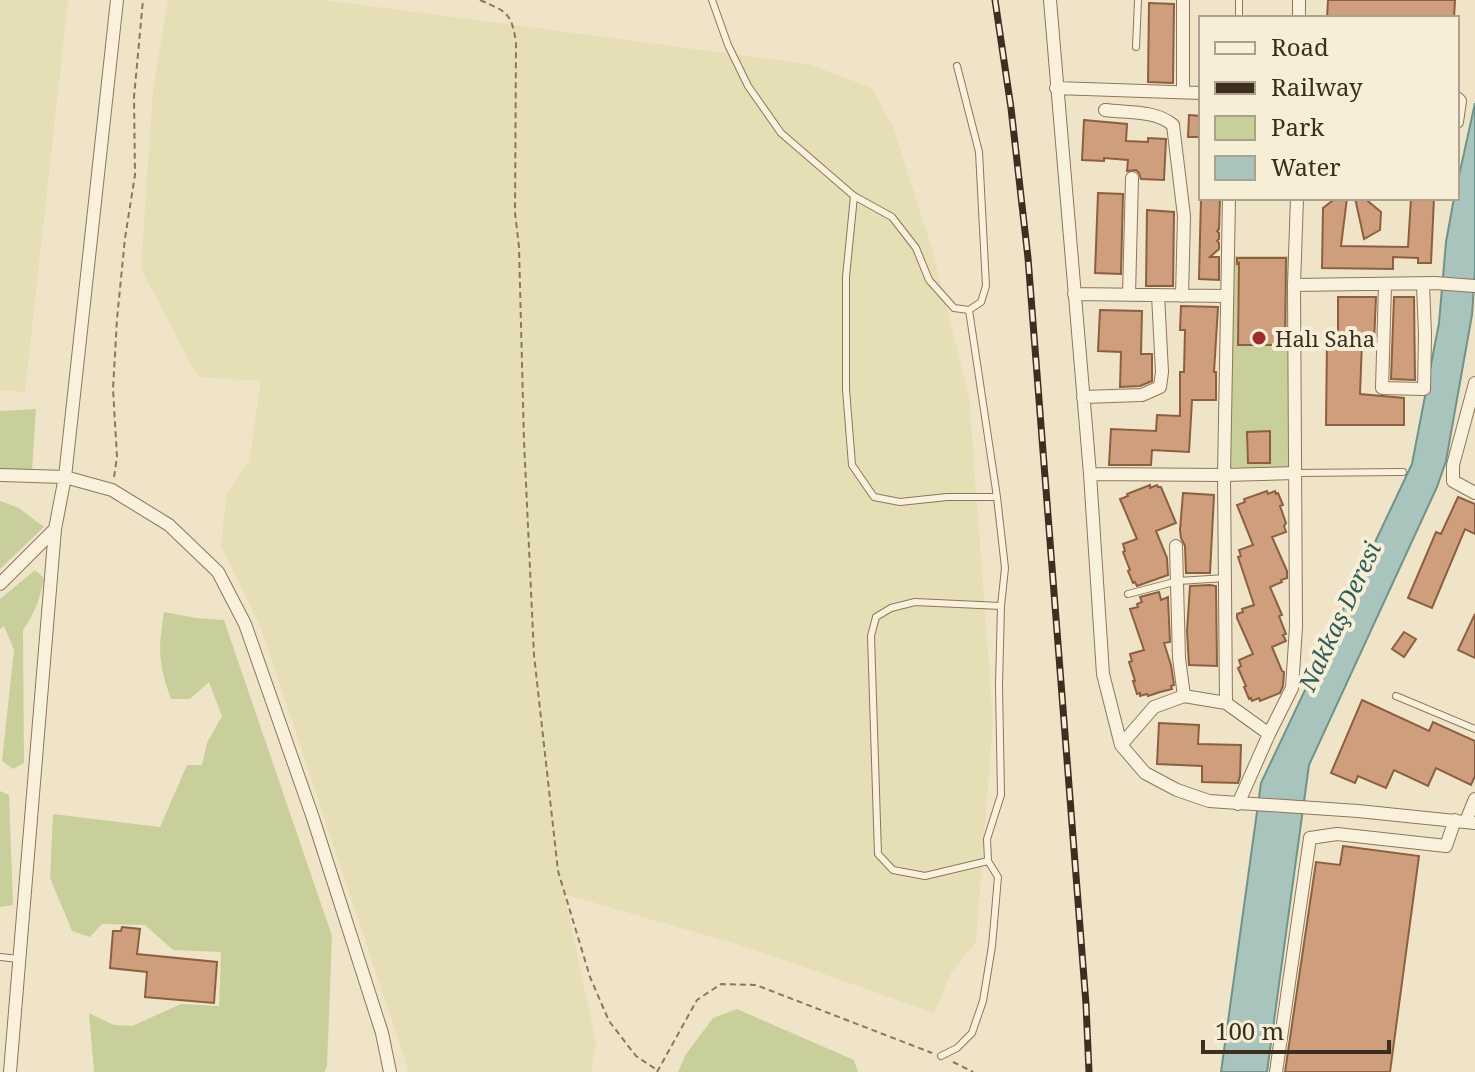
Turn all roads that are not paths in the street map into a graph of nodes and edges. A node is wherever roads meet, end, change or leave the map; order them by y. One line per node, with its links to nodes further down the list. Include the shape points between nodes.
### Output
1 (117, 0): 33 (street)
2 (712, 0): 13 (lane, via 748,86 781,133)
3 (1050, 0): 8 (street)
4 (1138, 0): 6 (lane)
5 (1183, 0): 9 (street)
6 (1136, 47)
7 (957, 66): 25 (lane, via 979,152 986,286 981,302)
8 (1056, 88): 9 (street); 20 (street)
9 (1183, 92): 10 (street)
10 (1199, 93)
11 (1105, 110): 23 (street, via 1156,116 1173,125 1184,216)
12 (1132, 178): 21 (street)
13 (854, 196): 25 (lane, via 892,217 916,248 929,280 954,308); 35 (lane, via 846,277 852,465 874,497 900,502)
14 (1229, 200): 24 (street)
15 (1297, 200): 17 (street)
16 (1429, 284): 18 (street); 18 (street, via 1424,389 1382,388); 19 (street)
17 (1294, 285): 18 (street); 29 (street)
18 (1385, 285)
19 (1475, 286)
20 (1074, 294): 21 (street); 27 (street)
21 (1129, 295): 22 (street)
22 (1158, 295): 23 (street); 27 (street, via 1160,387 1142,395)
23 (1182, 296): 24 (street)
24 (1226, 296): 32 (street)
25 (969, 310): 35 (lane)
26 (1475, 383): 34 (street, via 1453,465 1453,481)
27 (1083, 397): 30 (street)
28 (1403, 472): 29 (lane)
29 (1295, 473): 32 (street); 47 (street, via 1292,688)
30 (1090, 474): 32 (street); 48 (street, via 1103,674)
31 (0, 475): 33 (street)
32 (1224, 475): 38 (street)
33 (65, 477): 36 (street); 58 (street, via 112,490 169,525 218,572 245,624 318,832)
34 (1475, 493)
35 (997, 497): 42 (lane, via 1005,568)
36 (55, 529): 40 (street); 54 (street)
37 (1176, 546): 39 (street)
38 (1226, 578): 39 (lane); 45 (street)
39 (1178, 581): 41 (lane); 43 (street)
40 (0, 584)
41 (1128, 594)
42 (1001, 606): 52 (lane, via 1001,795 987,839); 52 (lane, via 915,602 876,617 871,636 878,854 893,870 925,876)
43 (1184, 696): 45 (street); 48 (street, via 1154,707)
44 (1396, 696): 46 (lane)
45 (1226, 703): 47 (street)
46 (1475, 729)
47 (1269, 734): 50 (street)
48 (1121, 745): 50 (street, via 1145,773 1177,790)
49 (1475, 799): 51 (street)
50 (1238, 804): 51 (street)
51 (1465, 821): 59 (street, via 1446,846 1337,834 1310,838)
52 (988, 861): 56 (lane, via 998,877 983,1001 972,1033)
53 (0, 957): 54 (lane)
54 (19, 959): 55 (street)
55 (6, 1032): 57 (street)
56 (941, 1056)
57 (10, 1072)
58 (390, 1072)
59 (1276, 1072)

